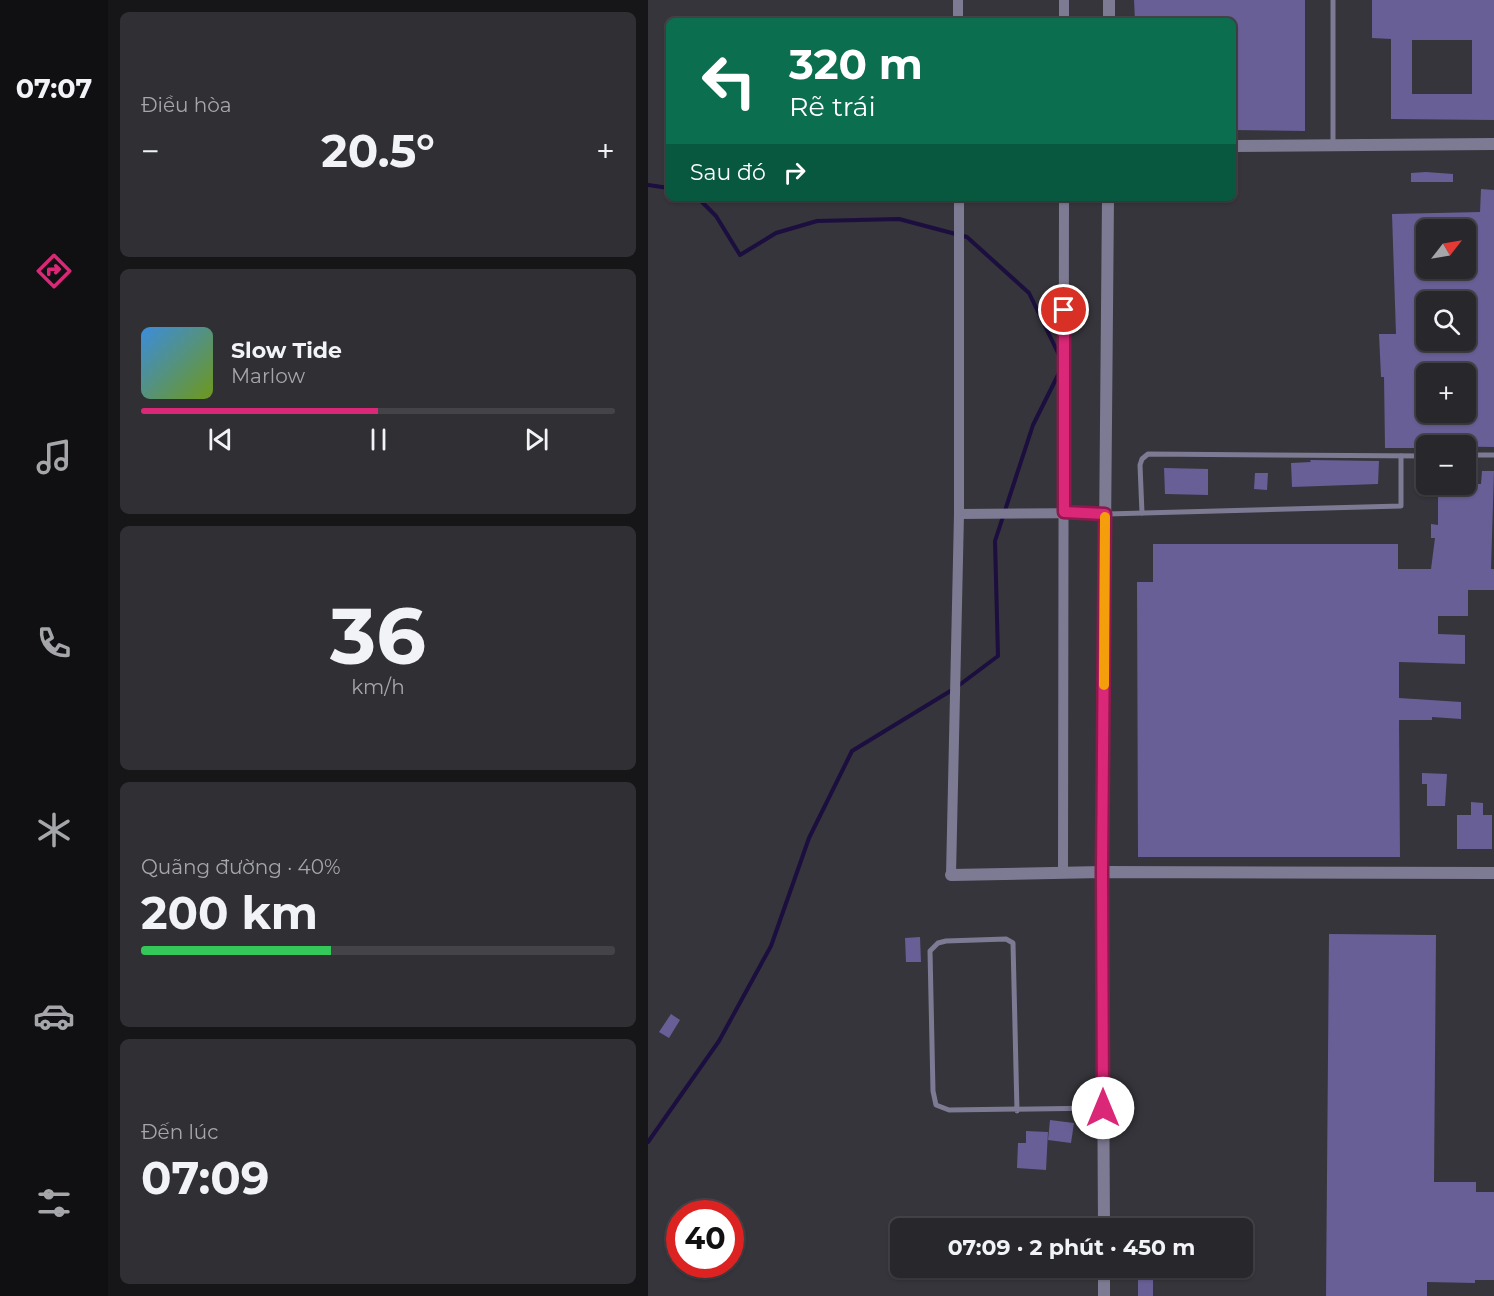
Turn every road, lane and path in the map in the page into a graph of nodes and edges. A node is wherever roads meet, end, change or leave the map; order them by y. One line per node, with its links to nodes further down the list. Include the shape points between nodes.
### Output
1 (958, 0): 5 (street)
2 (1064, 0): 6 (street)
3 (1109, 0): 7 (street)
4 (1333, 0): 10 (lane)
5 (958, 18)
6 (1064, 18)
7 (1109, 18)
8 (1494, 144): 10 (street)
9 (1236, 146): 10 (street)
10 (1333, 146)
11 (959, 201): 21 (street)
12 (1064, 201): 18 (street)
13 (1108, 201): 19 (street)
14 (1476, 455): 15 (lane)
15 (1494, 455)
16 (1401, 456): 17 (lane); 20 (lane, via 1401,506); 20 (lane, via 1148,454 1140,465)
17 (1416, 456)
18 (1064, 512): 19 (street); 21 (street); 23 (street)
19 (1105, 513): 20 (lane); 22 (street)
20 (1142, 513)
21 (959, 514): 25 (street)
22 (1102, 872): 23 (street); 24 (street); 26 (street)
23 (1063, 873): 25 (street)
24 (1494, 873)
25 (951, 875)
26 (1103, 1108): 27 (lane); 28 (street)
27 (1017, 1110): 27 (lane, via 1013,943 1006,939 938,943 930,951 936,1105 949,1110)
28 (1104, 1218)
29 (1104, 1278): 30 (street)
30 (1104, 1296)

